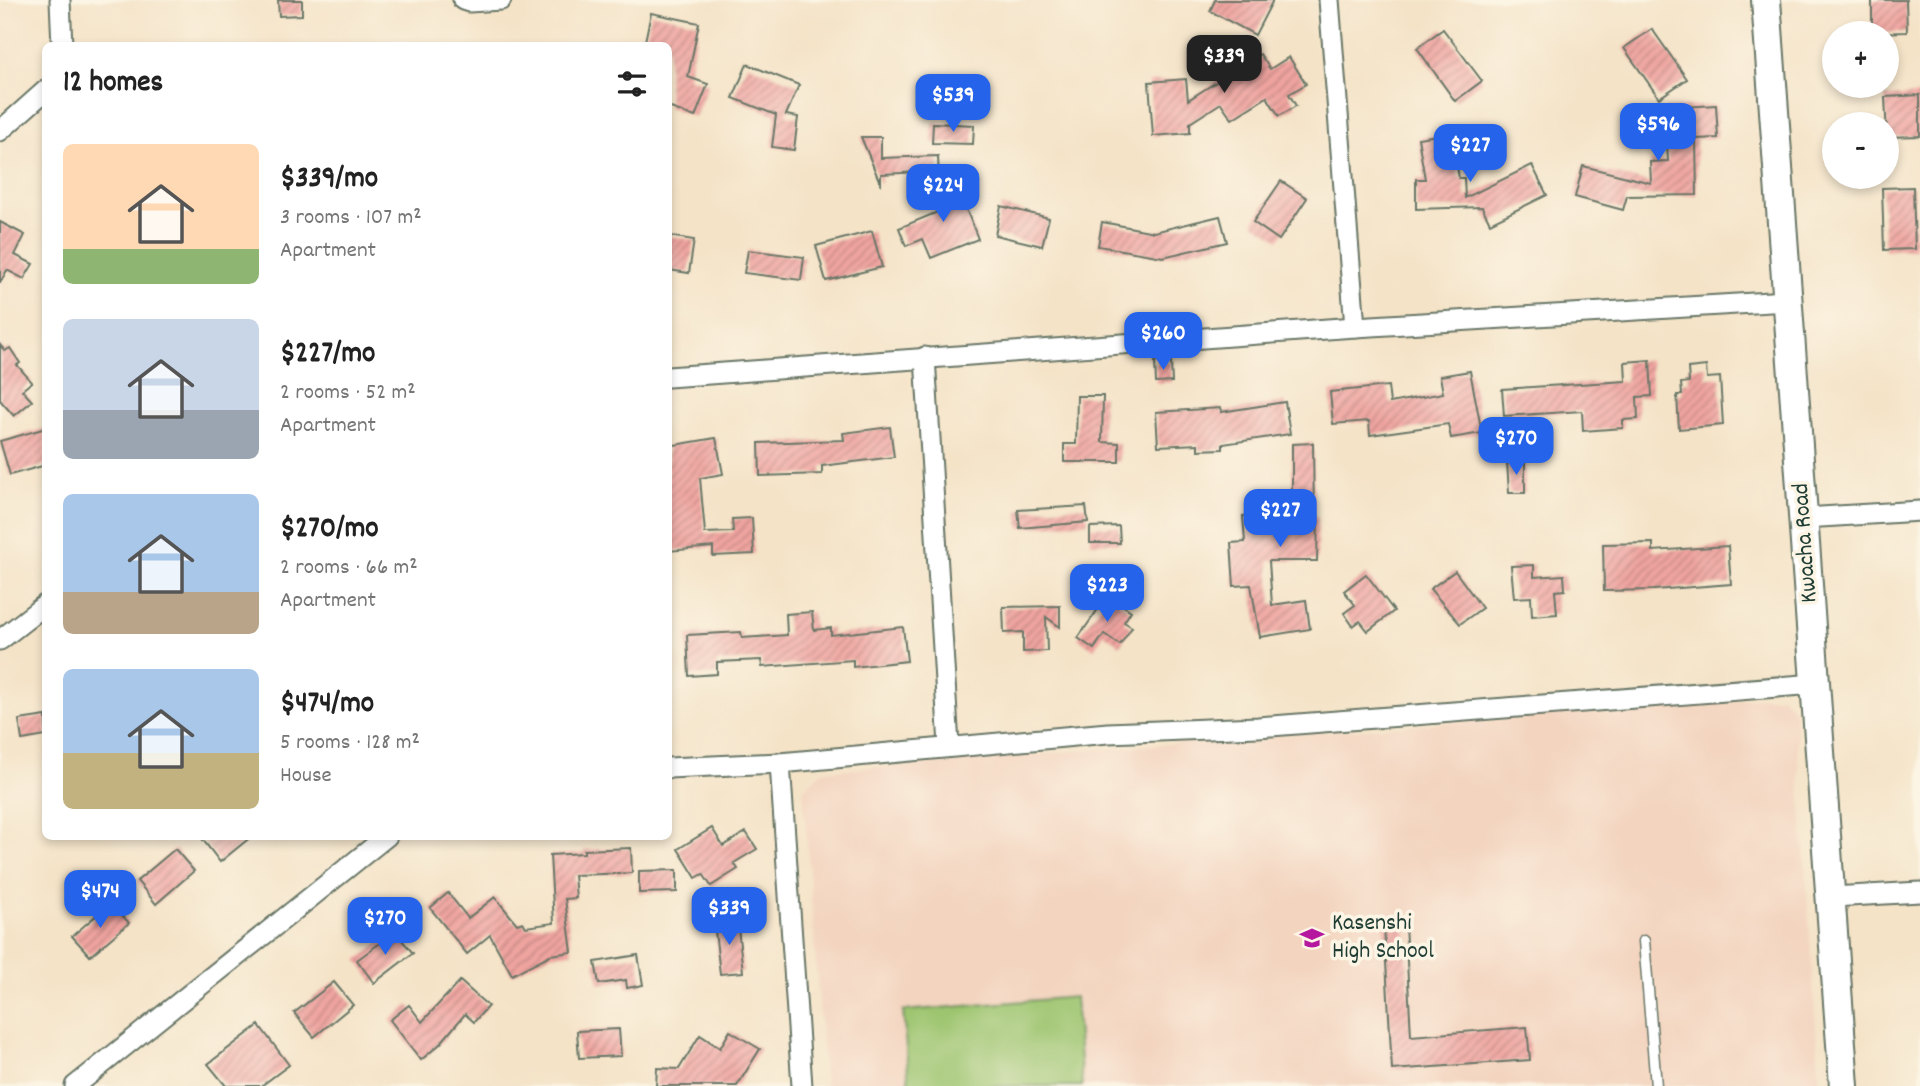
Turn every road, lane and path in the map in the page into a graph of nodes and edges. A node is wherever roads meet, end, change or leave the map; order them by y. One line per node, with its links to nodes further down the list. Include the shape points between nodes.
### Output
1 (60, 0): 6 (street)
2 (463, 0): 3 (street)
3 (500, 0)
4 (1329, 0): 10 (street)
5 (1766, 0): 9 (main road, Kwacha Road)
6 (62, 42)
7 (42, 94): 8 (street)
8 (0, 131)
9 (1787, 301): 10 (street); 14 (main road, Kwacha Road)
10 (1355, 327): 11 (street)
11 (925, 358): 12 (street); 18 (street)
12 (672, 377)
13 (1920, 511): 14 (street)
14 (1804, 518): 17 (main road, Kwacha Road)
15 (42, 607): 16 (street)
16 (0, 640)
17 (1816, 684): 18 (street); 23 (main road, Kwacha Road)
18 (949, 746): 19 (street)
19 (780, 763): 20 (street); 26 (street)
20 (672, 768)
21 (382, 840): 25 (street)
22 (1920, 892): 23 (street)
23 (1832, 897): 28 (main road, Kwacha Road)
24 (1644, 941): 27 (lane)
25 (75, 1086)
26 (802, 1086)
27 (1656, 1086)
28 (1844, 1086)

